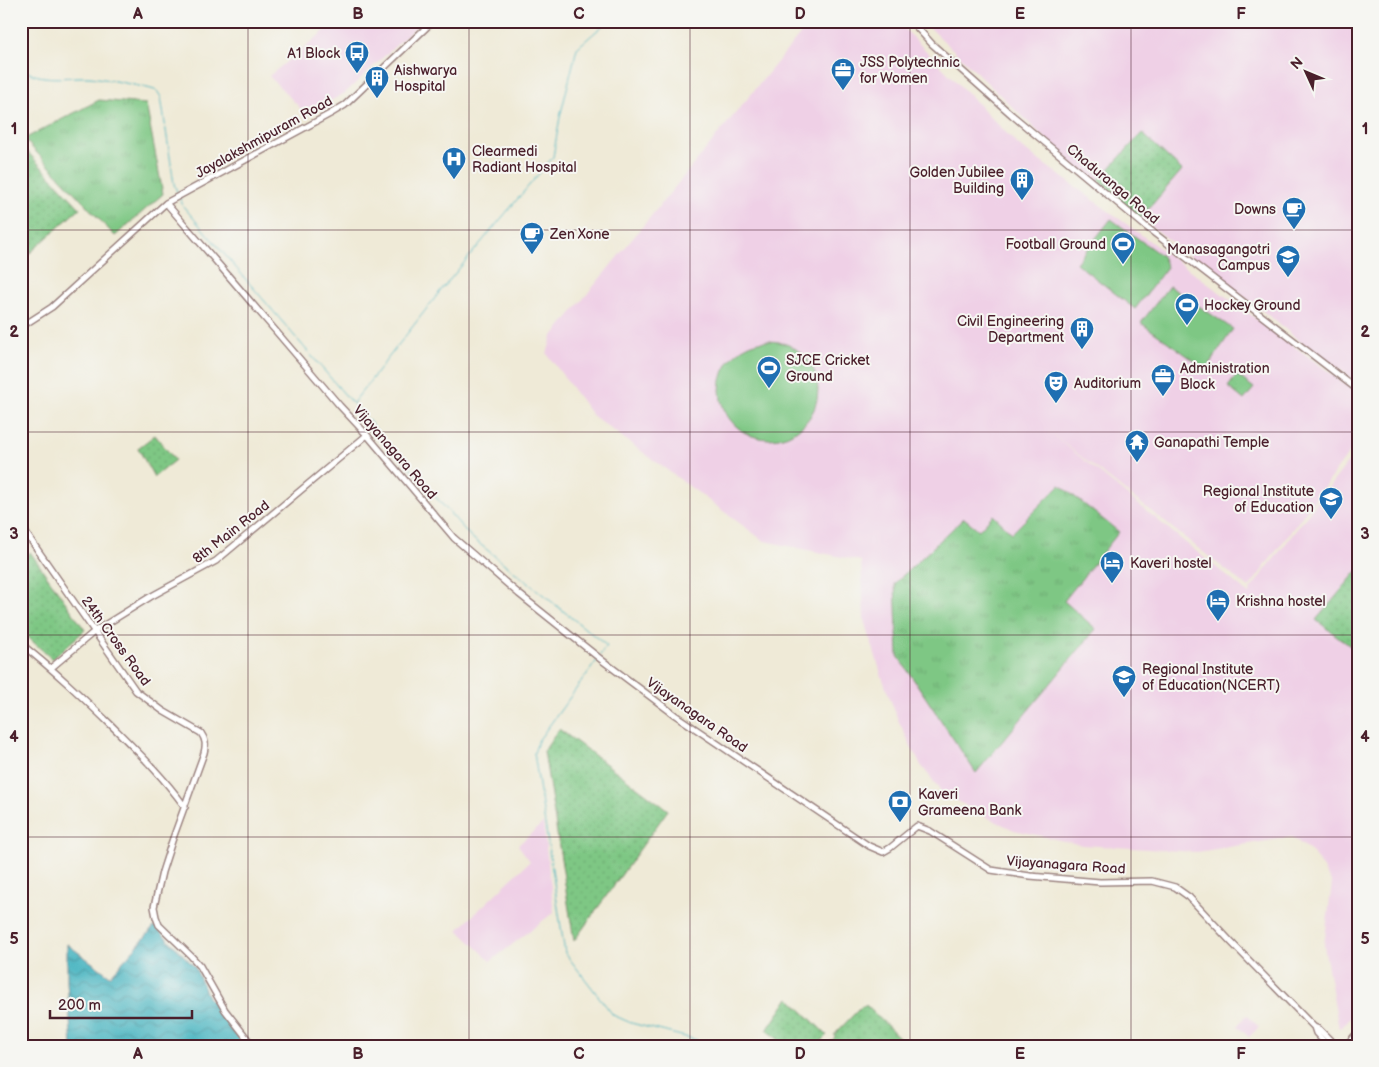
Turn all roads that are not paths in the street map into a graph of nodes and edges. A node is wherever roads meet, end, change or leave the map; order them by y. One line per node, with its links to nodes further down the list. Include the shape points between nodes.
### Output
1 (432, 21): 3 (street, Jayalakshmipuram Road, via 345,105)
2 (911, 21): 5 (street, Chaduranga Road, via 988,94 1145,226)
3 (166, 202): 4 (street, Jayalakshmipuram Road, via 52,307); 6 (street, Vijayanagara Road)
4 (21, 327)
5 (1358, 390)
6 (367, 435): 8 (street, 8th Main Road, via 216,561); 12 (street, Vijayanagara Road, via 454,538 519,594 675,715 869,846 882,852 917,826 991,870 1100,882 1152,881 1175,887)
7 (21, 526): 8 (street, 24th Cross Road)
8 (95, 631): 10 (street, 8th Main Road); 11 (street, 24th Cross Road, via 136,691 204,738 204,753)
9 (21, 644): 10 (street)
10 (51, 668): 11 (street, via 149,762)
11 (185, 807): 14 (street, via 162,872 154,907 157,921 200,966 225,1010)
12 (1314, 1027): 15 (street, Vijayanagara Road); 16 (street, Vijayanagara Road)
13 (1358, 1033): 17 (main road)
14 (253, 1046)
15 (1328, 1046)
16 (1336, 1046)
17 (1346, 1046)

